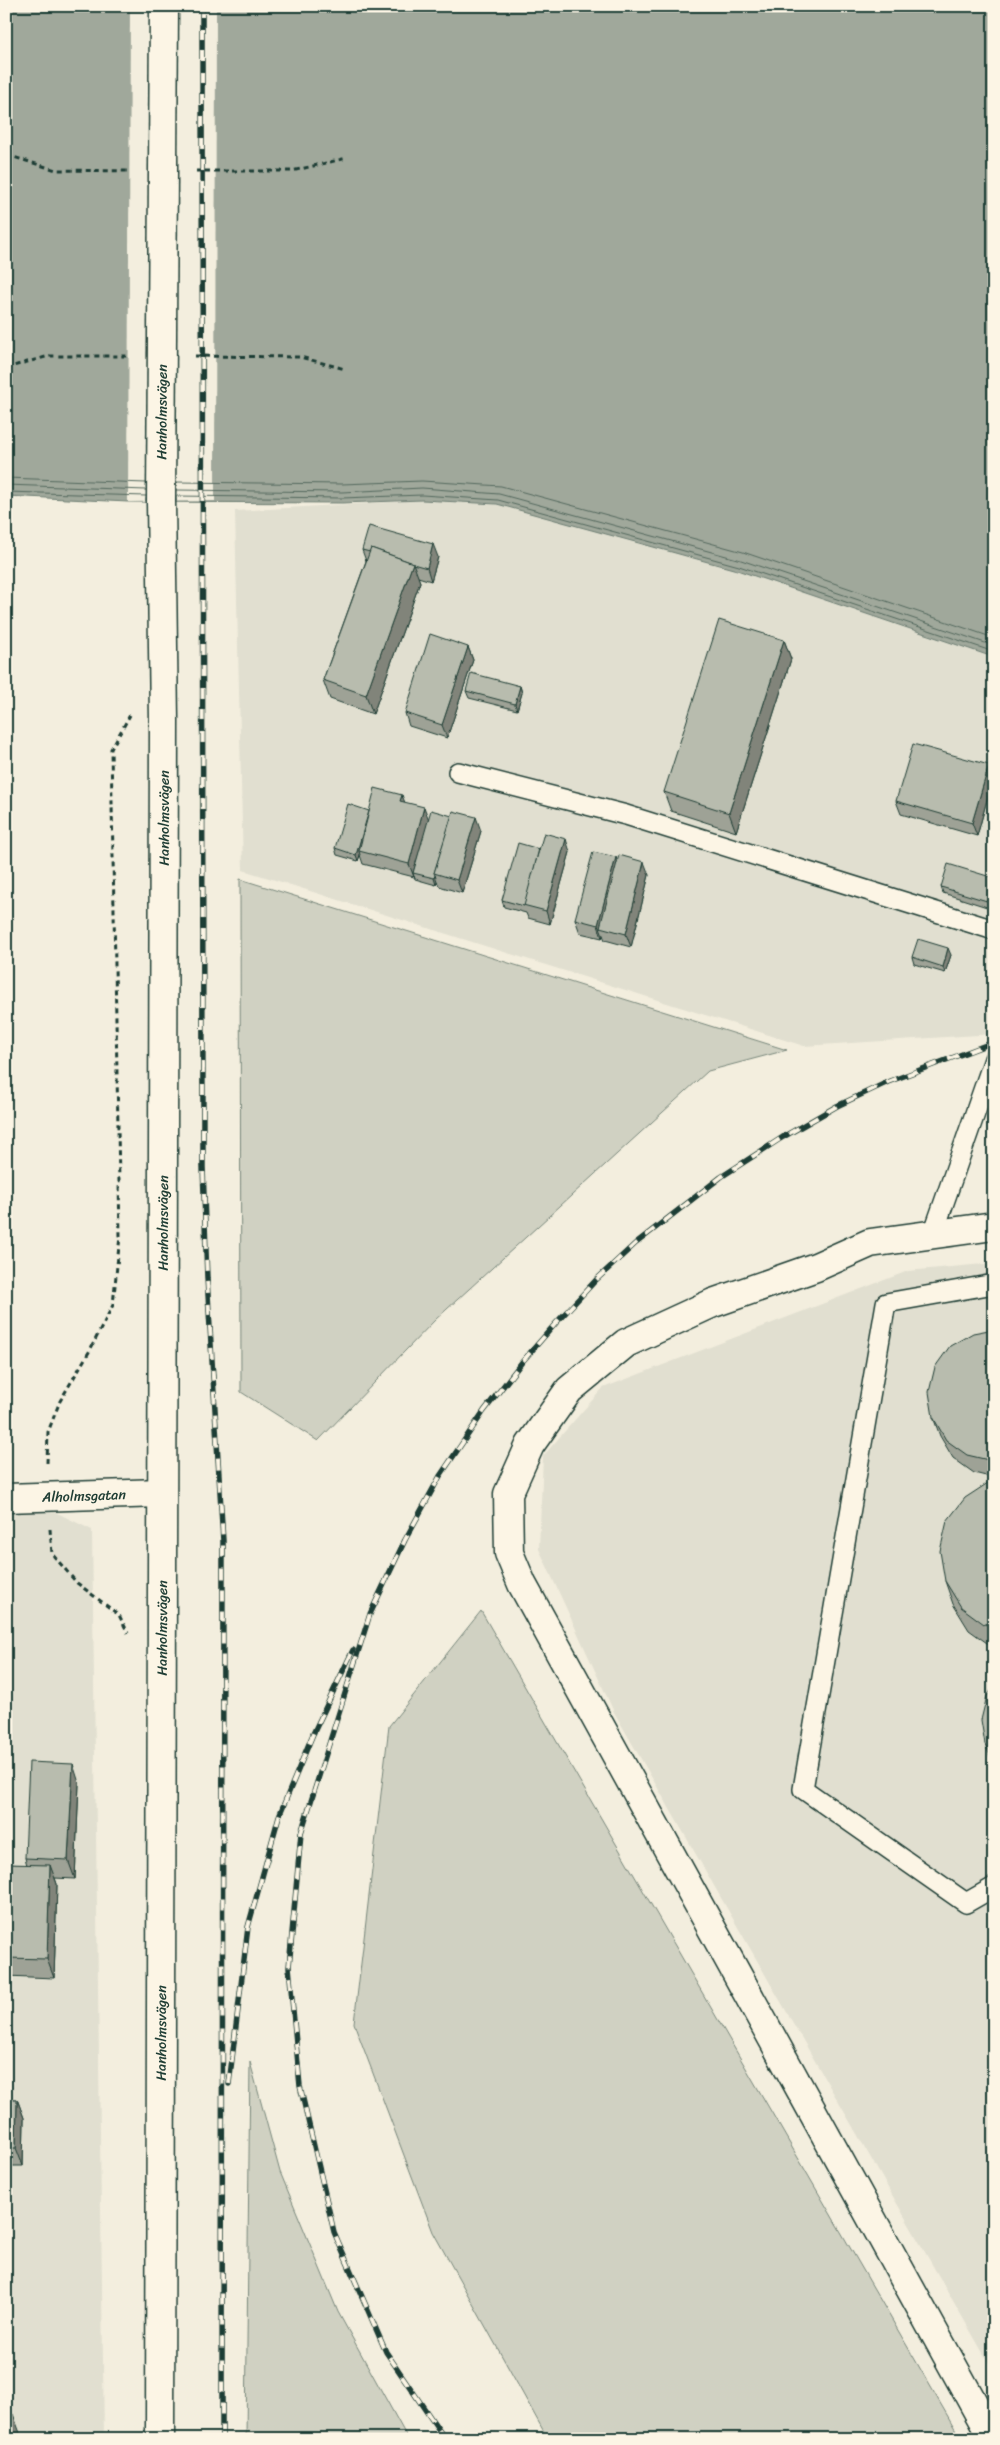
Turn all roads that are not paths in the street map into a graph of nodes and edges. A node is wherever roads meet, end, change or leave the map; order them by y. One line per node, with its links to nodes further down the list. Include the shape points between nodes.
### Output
1 (164, 6): 8 (street, Hanholmsvägen, bridge)
2 (458, 772): 3 (lane, via 626,815)
3 (994, 930)
4 (994, 1060): 6 (lane)
5 (994, 1226): 6 (street)
6 (933, 1234): 12 (street, via 870,1243 816,1267 713,1303 626,1343 568,1390 530,1445 508,1494 509,1553 527,1592)
7 (994, 1284): 10 (lane, via 886,1303 803,1789 966,1903)
8 (161, 1493): 9 (street, Alholmsgatan); 11 (street, Hanholmsvägen)
9 (6, 1498)
10 (994, 1887)
11 (160, 2439)
12 (994, 2439)

